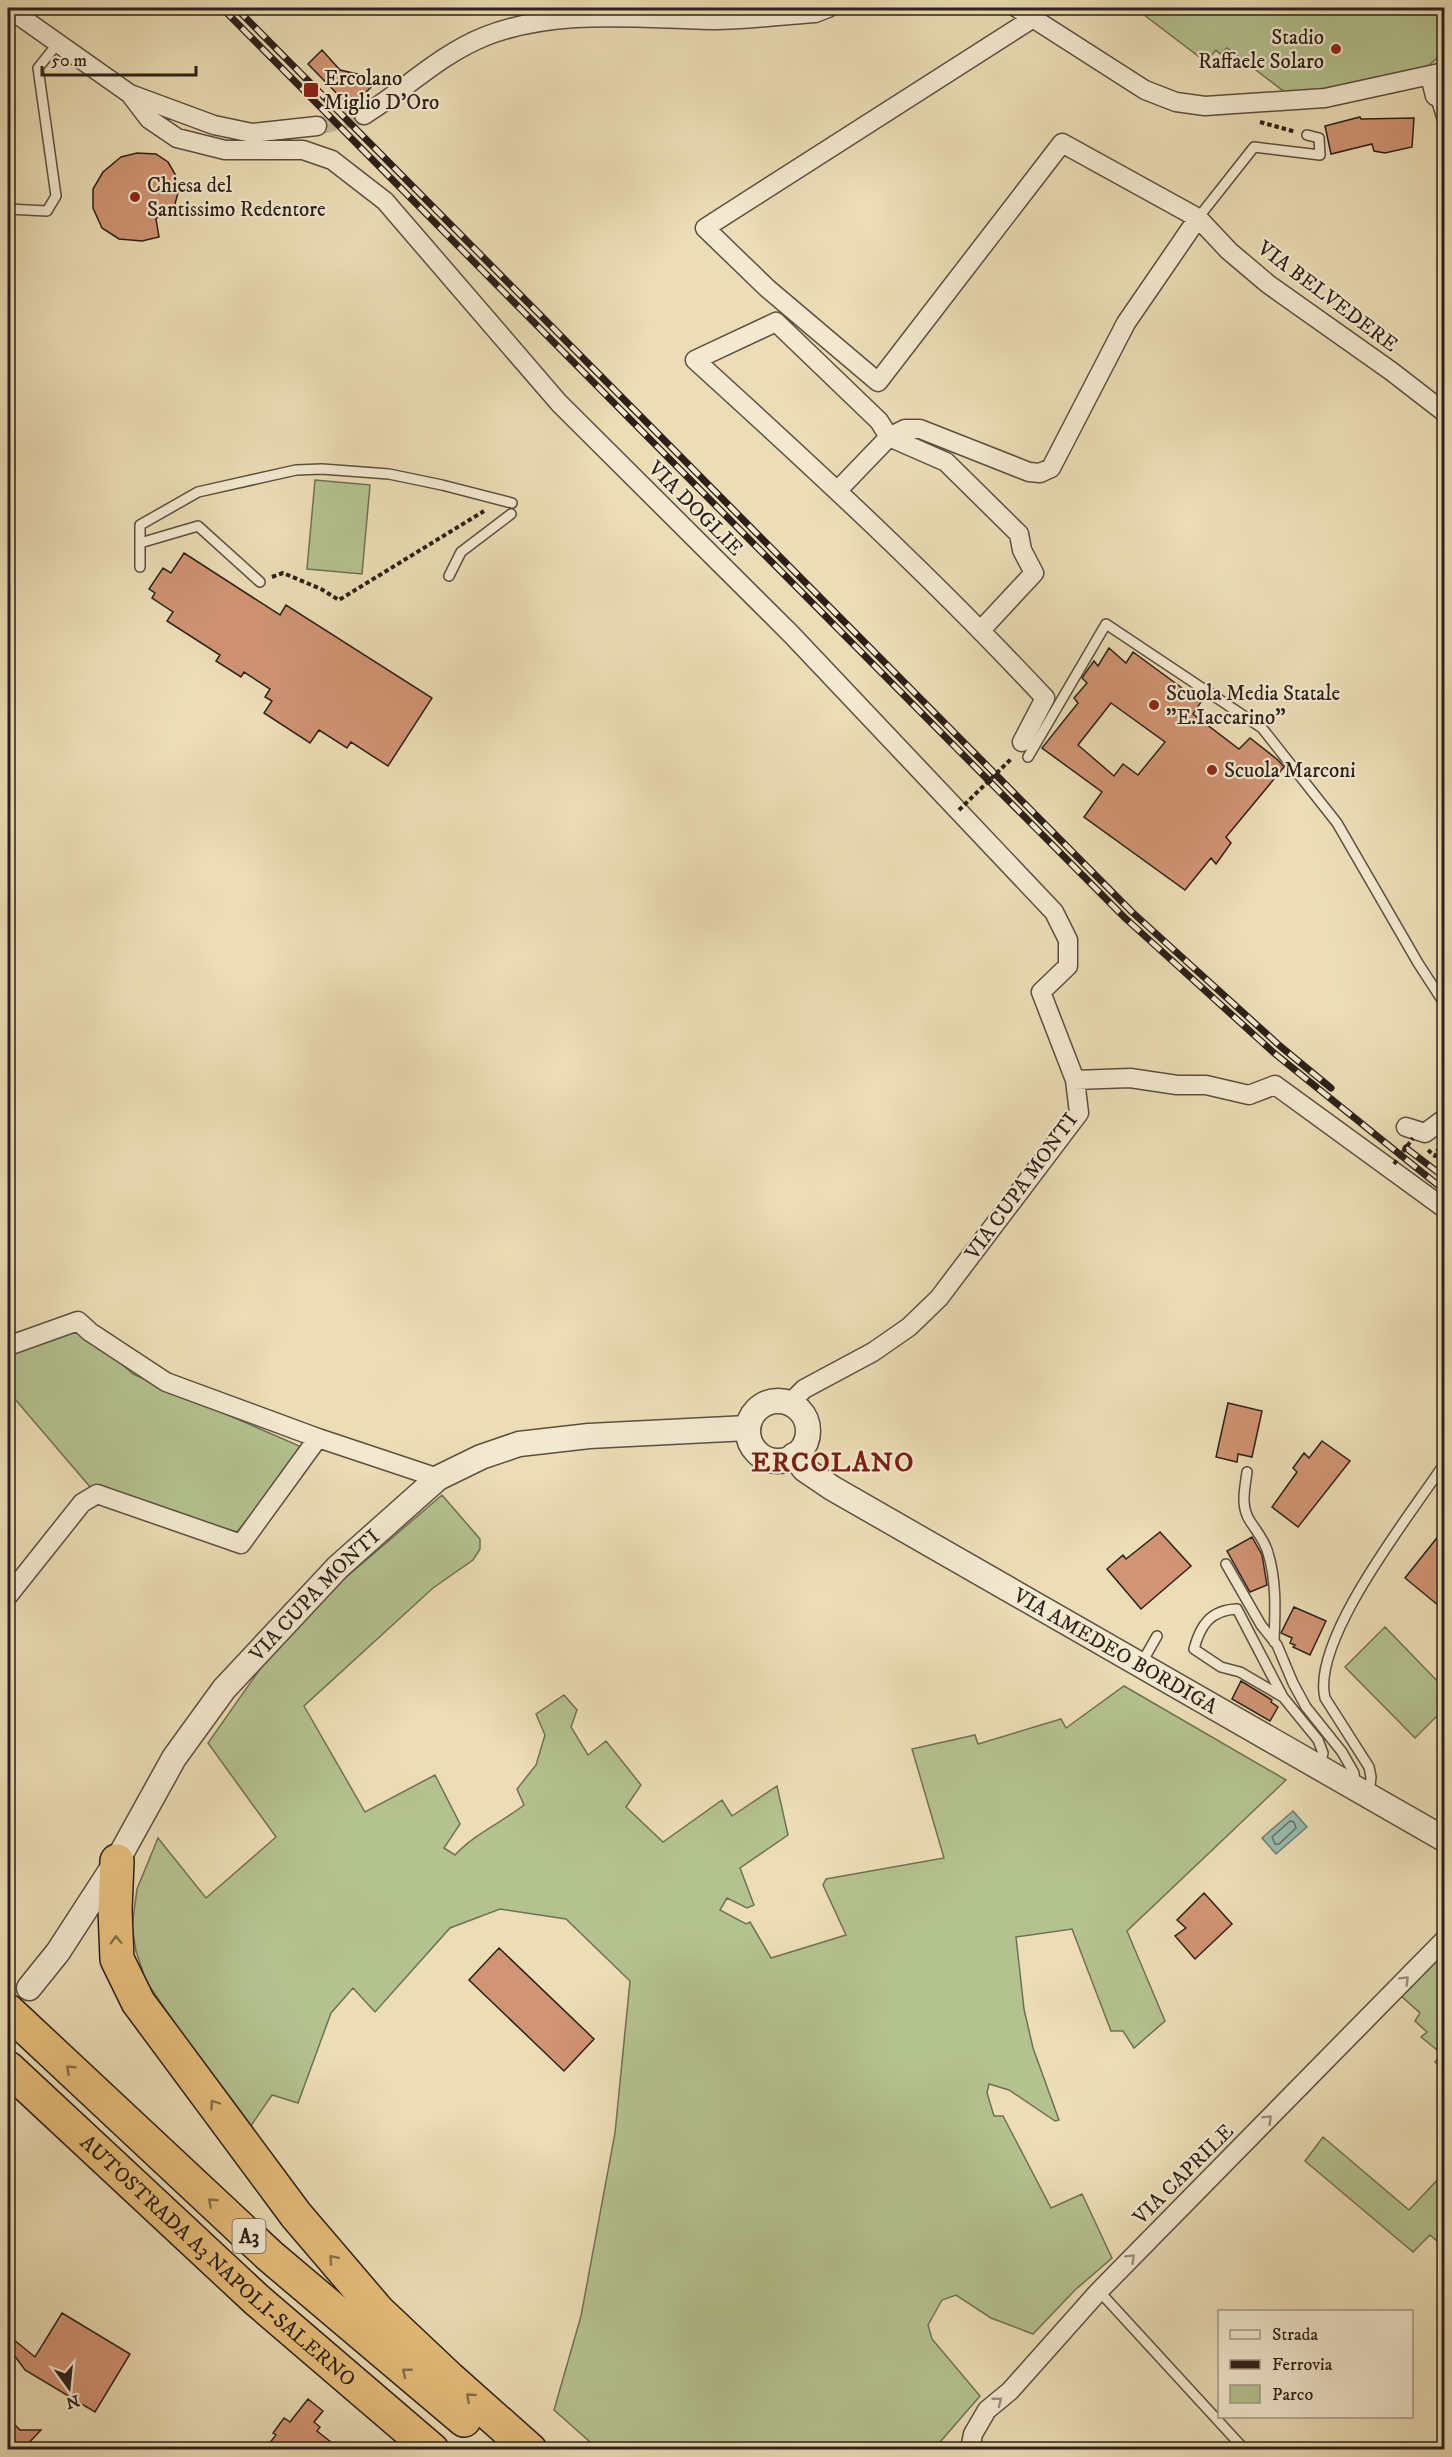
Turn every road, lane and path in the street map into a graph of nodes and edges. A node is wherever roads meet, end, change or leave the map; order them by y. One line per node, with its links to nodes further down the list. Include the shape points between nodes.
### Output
1 (8, 8): 9 (street)
2 (610, 8): 8 (street)
3 (828, 8): 6 (street, via 815,13)
4 (1017, 8): 7 (street)
5 (694, 13): 6 (street); 8 (street)
6 (719, 14)
7 (1035, 17): 10 (street, via 1145,90 1176,102 1205,106 1325,98); 18 (street, VIA BELVEDERE, via 705,228 767,288 878,382 1062,143)
8 (586, 18): 13 (street, via 527,22 484,37 447,56)
9 (58, 43): 11 (street); 17 (lane, via 38,68 56,196 47,212)
10 (1438, 74): 12 (street)
11 (130, 94): 15 (street, via 214,125 252,133); 32 (street, VIA DOGLIE, via 149,119 177,138 225,150 303,150 332,159 385,201 559,403 791,634)
12 (1435, 96): 14 (lane)
13 (364, 115)
14 (1444, 125)
15 (317, 126)
16 (1307, 135): 18 (lane, via 1319,138 1320,155 1254,147)
17 (8, 209)
18 (1198, 218): 19 (street, VIA BELVEDERE, via 1268,284); 20 (street, via 1126,323 1052,468 1029,472 920,429 905,429)
19 (1444, 412)
20 (890, 437): 21 (street); 21 (street, via 776,322 695,360); 30 (street, via 946,462 1019,534 1034,573)
21 (838, 490): 30 (street)
22 (512, 503): 25 (lane, via 388,474 296,470 198,492 140,525)
23 (512, 514): 28 (lane, via 461,552)
24 (470, 520): 27 (path, via 339,600)
25 (140, 543): 26 (lane); 29 (lane, via 198,526)
26 (140, 567)
27 (284, 573)
28 (449, 576)
29 (260, 582)
30 (981, 630): 31 (street, via 1045,698)
31 (1021, 752): 32 (path, bridge); 33 (lane, via 1106,624 1262,728 1337,823)
32 (959, 810): 34 (street, VIA DOGLIE, via 1053,912 1068,940 1068,966 1041,992)
33 (1444, 1003)
34 (1075, 1080): 40 (street, VIA CUPA MONTI, via 1130,1078 1206,1085 1249,1095 1275,1085); 42 (street, VIA CUPA MONTI, via 1079,1113 939,1298 909,1327 873,1352 804,1389)
35 (1444, 1119): 36 (street, via 1425,1133)
36 (1409, 1133): 39 (path, bridge)
37 (1439, 1150): 38 (path)
38 (1435, 1156)
39 (1394, 1164)
40 (1444, 1209)
41 (8, 1346): 44 (street, via 78,1321 166,1382)
42 (790, 1403): 43 (street, via 768,1402 757,1409); 45 (street, via 806,1420 808,1432 805,1443)
43 (748, 1428): 45 (street, via 750,1441 765,1458 776,1461); 48 (street, VIA CUPA MONTI, via 589,1436 519,1444)
44 (318, 1438): 48 (street); 50 (street, via 241,1544 97,1494 82,1503)
45 (794, 1455): 53 (street, VIA AMEDEO BORDIGA, via 804,1469 832,1488)
46 (1444, 1467): 56 (lane, via 1348,1607 1323,1674 1325,1698 1369,1767 1371,1777)
47 (1247, 1472): 52 (lane, via 1243,1501 1248,1520 1268,1552 1275,1599)
48 (438, 1478): 58 (street, VIA CUPA MONTI, via 338,1567 224,1689 174,1758)
49 (1226, 1564): 52 (lane)
50 (8, 1596)
51 (1157, 1636): 53 (lane)
52 (1274, 1642): 56 (lane, via 1306,1707 1342,1752)
53 (1141, 1664): 55 (street, VIA AMEDEO BORDIGA)
54 (1283, 1697): 54 (lane, via 1237,1610 1208,1618 1198,1632 1194,1649 1221,1667 1240,1672); 55 (lane, via 1318,1740 1323,1753)
55 (1319, 1767): 56 (street, VIA AMEDEO BORDIGA)
56 (1362, 1792): 57 (street, VIA AMEDEO BORDIGA)
57 (1444, 1839)
58 (117, 1862): 60 (street, VIA CUPA MONTI, via 58,1952); 65 (highway, one-way to 58, via 378,2311 296,2215 138,2002 117,1959)
59 (1444, 1940): 62 (street, VIA CAPRILE, one-way to 59)
60 (18, 1999): 64 (highway, AUTOSTRADA A3 NAPOLI-SALERNO / A3, one-way to 60, via 270,2256)
61 (8, 2068): 63 (highway, AUTOSTRADA A3 NAPOLI-SALERNO / A3, via 257,2300)
62 (1099, 2291): 66 (street, VIA CAPRILE, one-way to 62, via 973,2434 987,2410 1010,2391); 67 (lane)
63 (432, 2450)
64 (500, 2450)
65 (530, 2450)
66 (970, 2450)
67 (1245, 2450)

